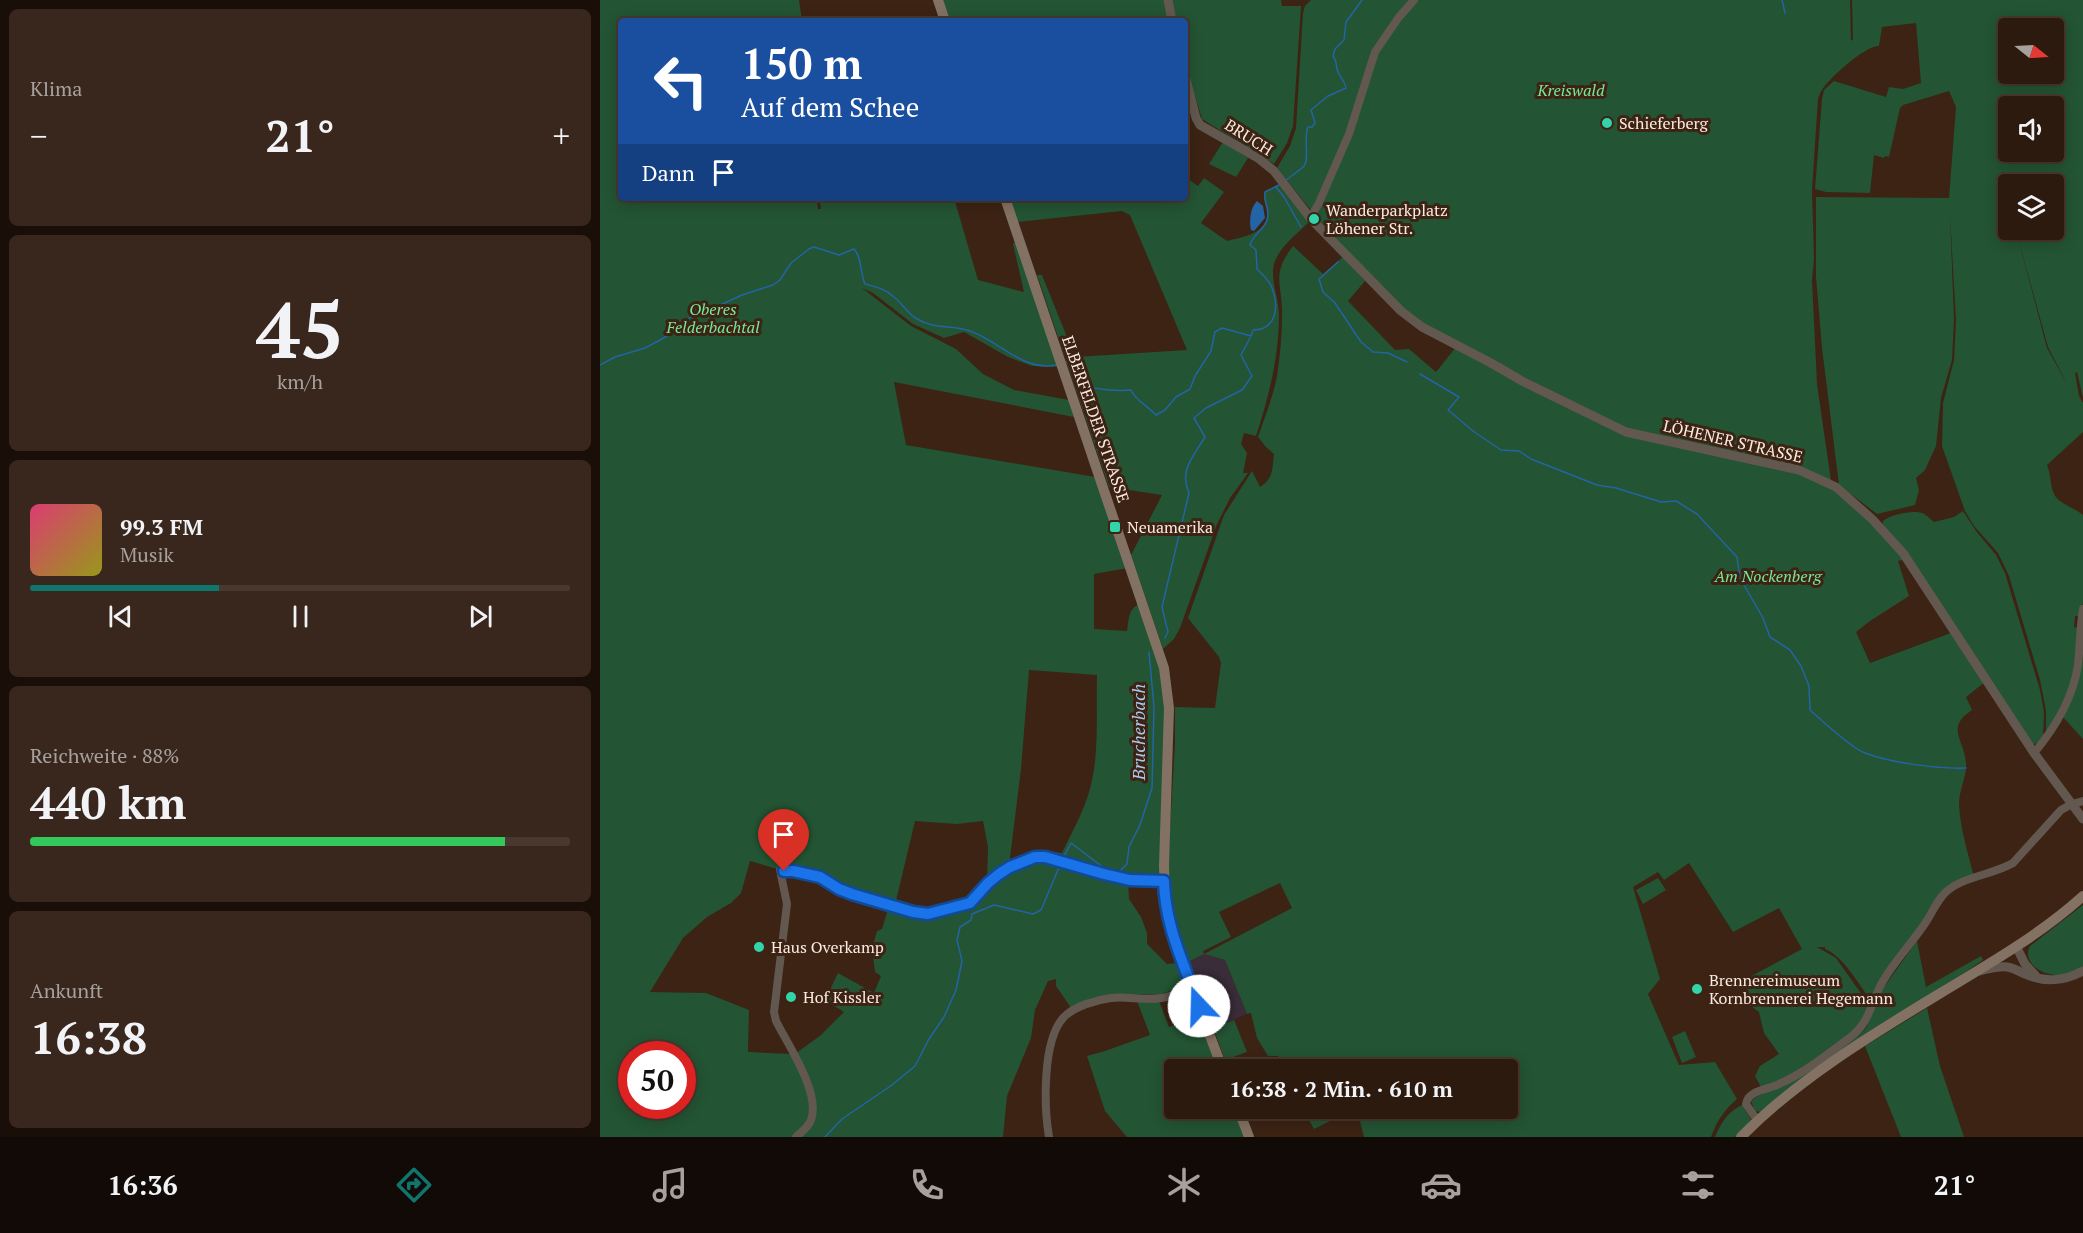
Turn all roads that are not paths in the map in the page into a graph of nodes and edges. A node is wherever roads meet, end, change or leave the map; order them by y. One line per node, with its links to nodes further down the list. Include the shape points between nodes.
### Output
1 (938, 0): 4 (main road)
2 (1168, 0): 5 (street)
3 (1414, 0): 8 (street, via 1375,52 1349,134)
4 (944, 18)
5 (1171, 18)
6 (1188, 87): 8 (street, BRUCH, via 1200,125 1274,171)
7 (1006, 201): 14 (main road, ELBERFELDER STRASSE, via 1164,668 1169,708)
8 (1310, 218): 10 (street, LÖHENER STRASSE, via 1401,311 1422,327 1524,382 1626,432 1799,470 1836,487 1903,552)
9 (2083, 609): 10 (street, via 2078,666 2071,690 2052,729)
10 (2034, 753): 12 (street, LÖHENER STRASSE)
11 (2083, 801): 12 (street)
12 (2072, 804): 13 (street, LÖHENER STRASSE); 24 (street, via 2061,810 2013,863 1956,885 1944,894 1887,975 1858,1032 1804,1070 1747,1098 1746,1104)
13 (2083, 819)
14 (1164, 881): 21 (main road, ELBERFELDER STRASSE, via 1169,920); 25 (street, via 1130,880 1035,857 999,874 970,903 928,914 852,894 820,877 780,870 787,904 774,1012 808,1084 813,1113 808,1126)
15 (2083, 896): 16 (main road)
16 (2012, 949): 17 (street); 18 (main road); 20 (street)
17 (2019, 970): 18 (street, via 2001,967); 20 (street)
18 (1977, 971): 24 (main road, via 1860,1043)
19 (2083, 971): 20 (street, via 2067,979)
20 (2036, 976)
21 (1192, 988): 22 (main road, ELBERFELDER STRASSE); 26 (street, via 1161,998 1112,998 1065,1016 1057,1026 1048,1057)
22 (1219, 1059)
23 (1242, 1119): 27 (main road)
24 (1757, 1120): 28 (main road)
25 (796, 1137)
26 (1049, 1137)
27 (1249, 1137)
28 (1741, 1137)

